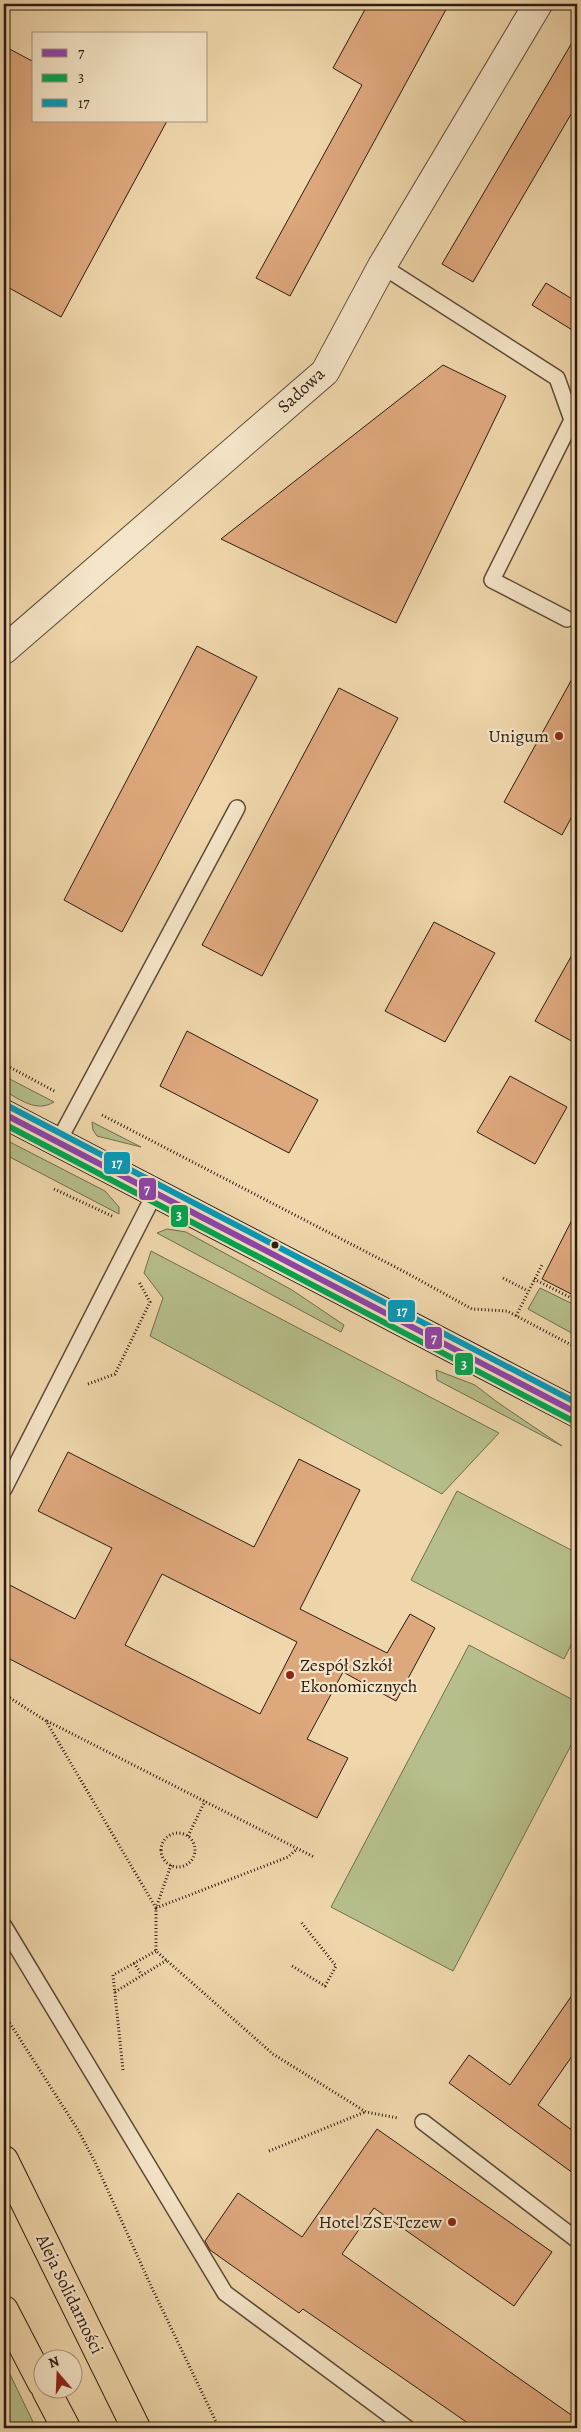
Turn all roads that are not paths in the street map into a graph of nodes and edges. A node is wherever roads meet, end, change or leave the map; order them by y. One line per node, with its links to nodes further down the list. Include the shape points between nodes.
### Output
1 (538, 4): 2 (street, Sadowa)
2 (382, 266): 3 (lane, via 557,378); 5 (street, Sadowa, via 325,372)
3 (574, 422): 4 (lane, via 492,580)
4 (567, 619)
5 (4, 650)
6 (237, 808): 8 (lane)
7 (4, 1114): 8 (street)
8 (58, 1142): 9 (street)
9 (155, 1193): 10 (street); 11 (lane)
10 (577, 1413)
11 (4, 1489)
12 (4, 1926): 21 (lane, via 225,2293)
13 (423, 2122): 15 (lane)
14 (4, 2160): 20 (main road, Aleja Solidarności)
15 (577, 2240)
16 (4, 2310): 17 (main road)
17 (32, 2364)
18 (51, 2400): 19 (main road)
19 (66, 2428)
20 (136, 2428)
21 (407, 2428)

